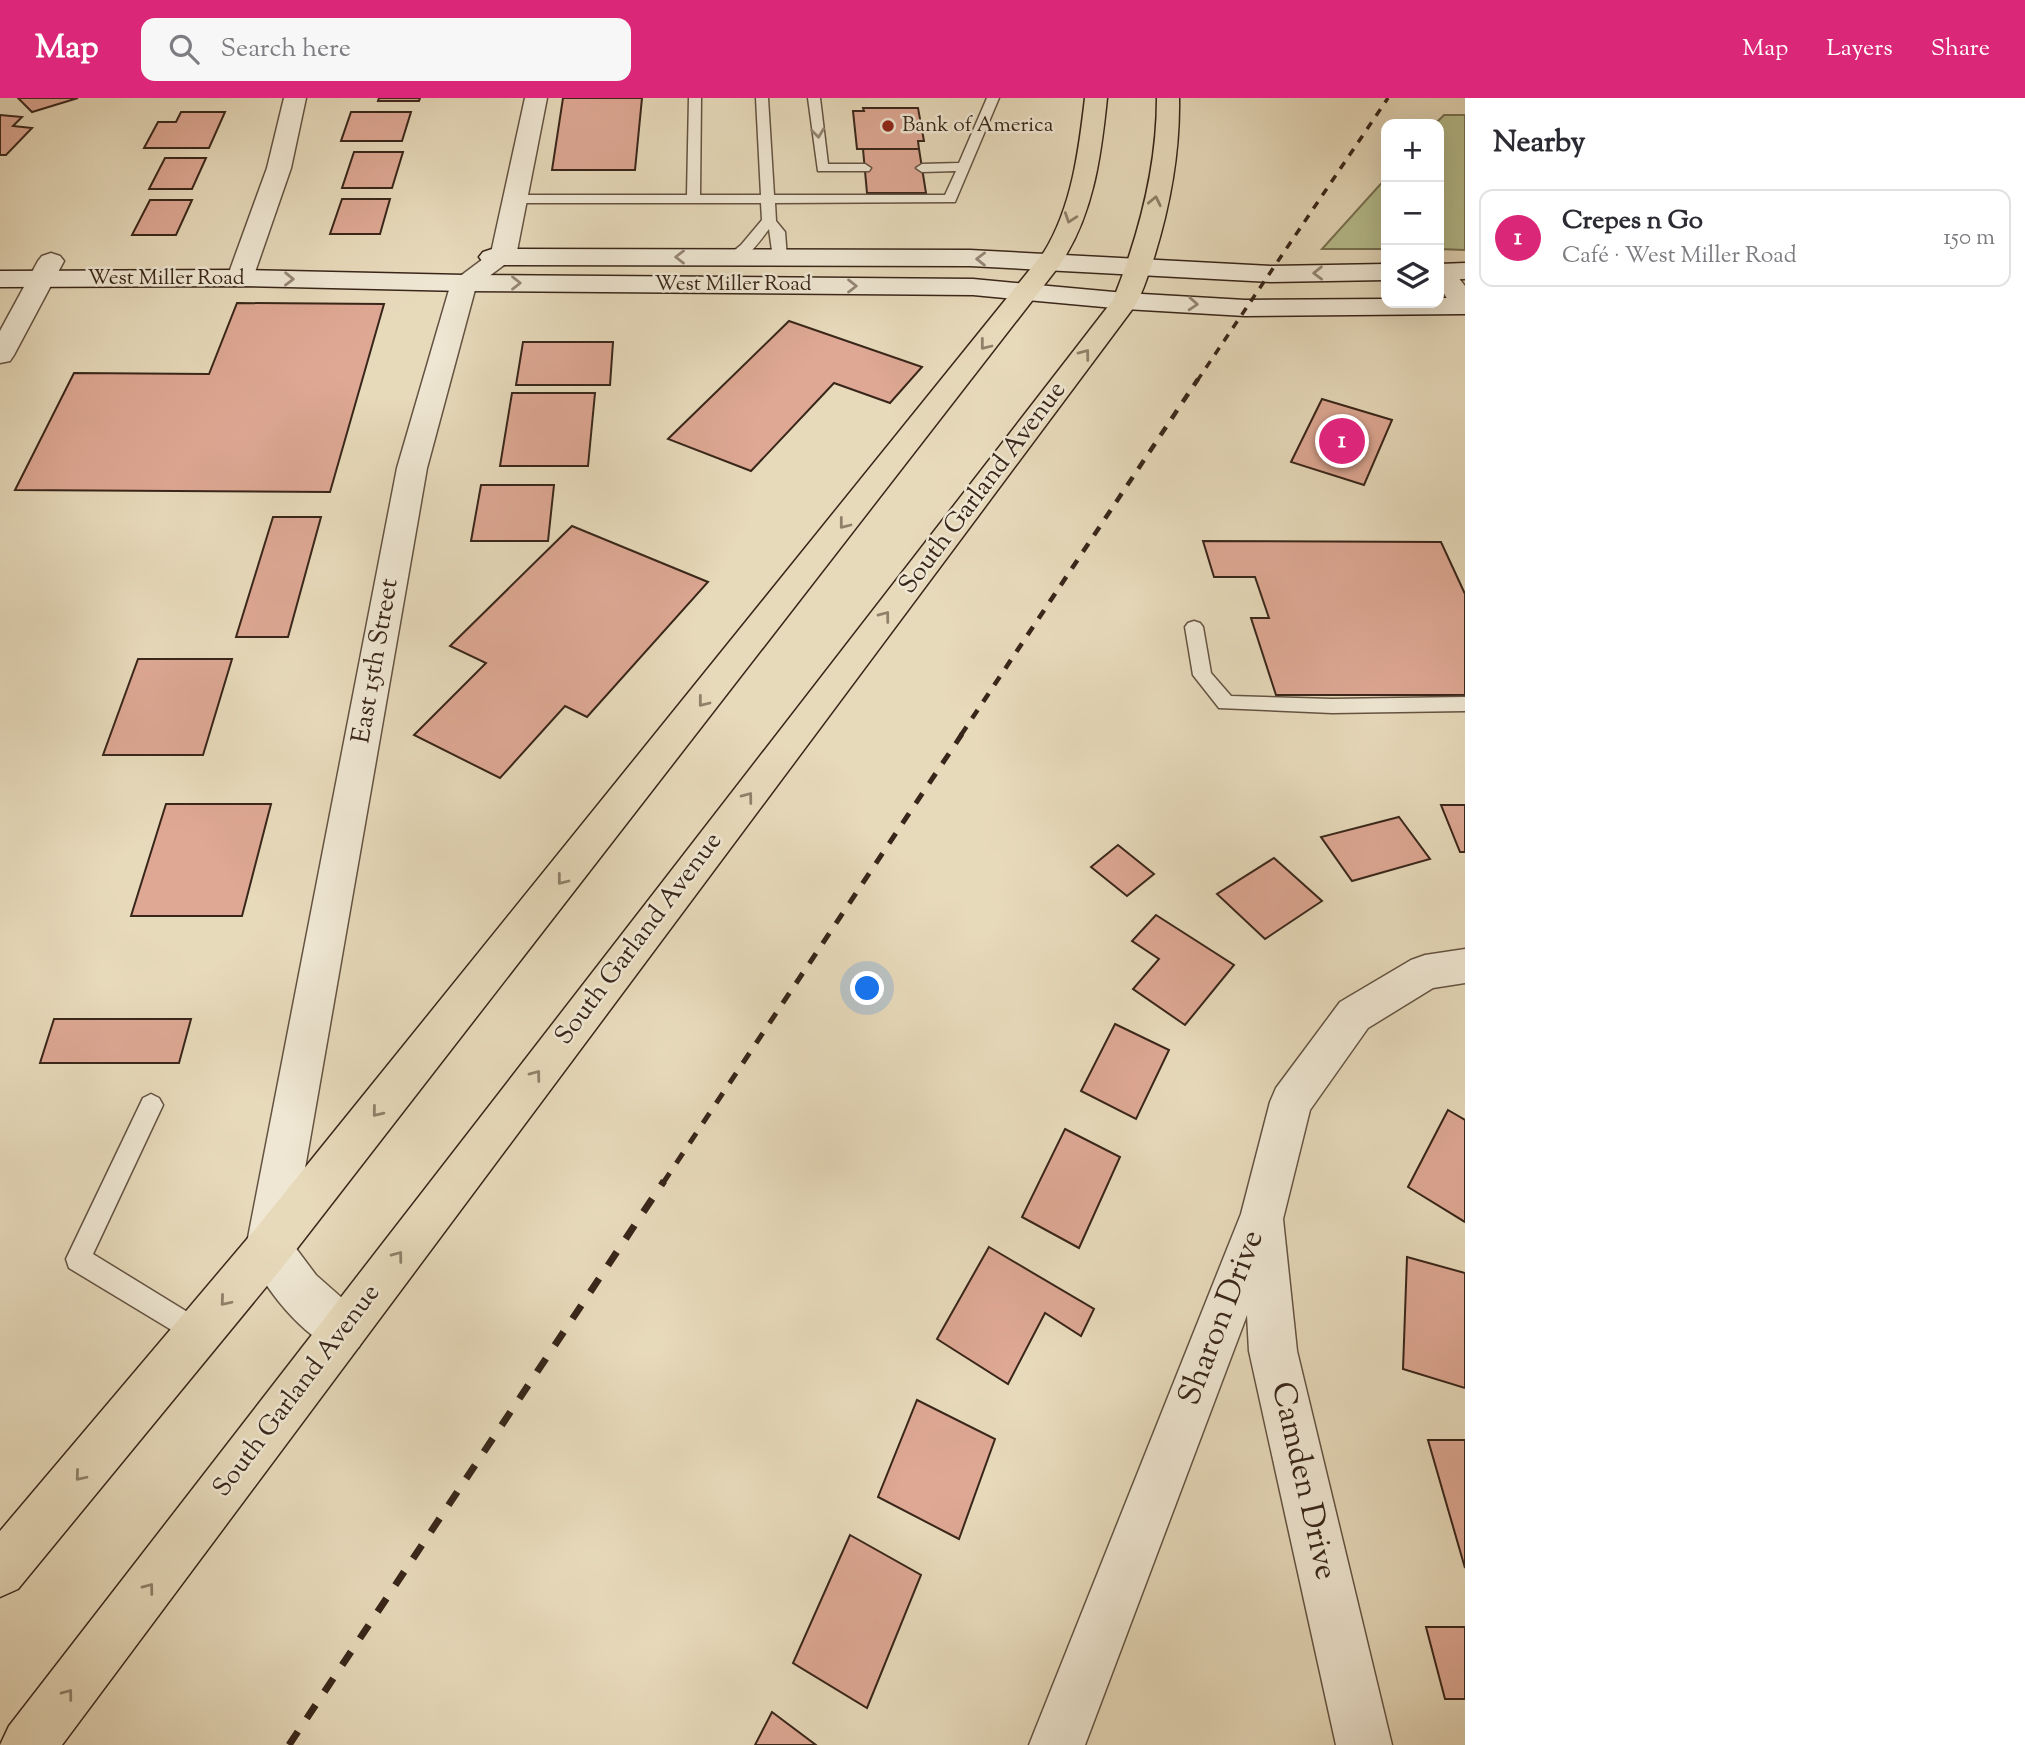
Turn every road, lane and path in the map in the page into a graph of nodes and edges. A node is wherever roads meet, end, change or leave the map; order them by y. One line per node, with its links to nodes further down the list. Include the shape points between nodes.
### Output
1 (295, 98): 23 (street, via 279,168)
2 (536, 98): 13 (street)
3 (695, 98): 12 (lane)
4 (762, 98): 14 (lane)
5 (814, 98): 10 (lane, one-way to 10, via 822,168)
6 (993, 98): 9 (lane)
7 (1096, 98): 21 (main road, one-way to 21, via 1081,187 1062,241)
8 (1168, 98): 28 (main road, South Garland Avenue, one-way to 8, via 1168,149)
9 (961, 167): 11 (lane); 14 (lane, via 950,199)
10 (865, 168)
11 (922, 168)
12 (693, 198): 13 (lane); 14 (lane)
13 (515, 199): 16 (street)
14 (768, 199): 15 (lane)
15 (769, 220): 18 (lane); 19 (lane, via 778,232)
16 (503, 256): 18 (street, West Miller Road, one-way to 16); 24 (street)
17 (411, 258): 23 (street, West Miller Road)
18 (732, 258): 19 (street, West Miller Road)
19 (780, 258): 21 (street, West Miller Road, one-way to 19)
20 (0, 261): 22 (street, West Miller Road)
21 (1049, 261): 28 (street, West Miller Road); 29 (main road)
22 (46, 270): 23 (street, West Miller Road); 27 (street, West Miller Road); 31 (street)
23 (243, 270): 24 (street, West Miller Road, one-way to 24)
24 (465, 270): 29 (street, West Miller Road, one-way to 29, via 973,286); 37 (street, East 15th Street, via 412,468)
25 (1381, 272): 28 (street, West Miller Road, one-way to 28)
26 (1448, 272): 30 (street)
27 (0, 279)
28 (1132, 284): 29 (street, West Miller Road); 30 (street, West Miller Road, one-way to 30, via 1245,307); 38 (main road, South Garland Avenue, one-way to 28)
29 (1027, 292): 37 (main road, one-way to 37)
30 (1465, 305)
31 (0, 355)
32 (1194, 627): 33 (lane, via 1202,676 1226,703)
33 (1465, 704)
34 (1465, 966): 36 (street, Sharon Drive, via 1425,972 1354,1015 1291,1102)
35 (151, 1105): 39 (lane, via 78,1259)
36 (1263, 1214): 42 (street, Sharon Drive); 43 (street, Camden Drive, via 1273,1351)
37 (269, 1248): 38 (street, via 300,1292); 39 (main road, one-way to 39)
38 (342, 1330): 41 (main road, South Garland Avenue, one-way to 38)
39 (198, 1333): 40 (main road, one-way to 40)
40 (0, 1571)
41 (28, 1745)
42 (1057, 1745)
43 (1364, 1745)

